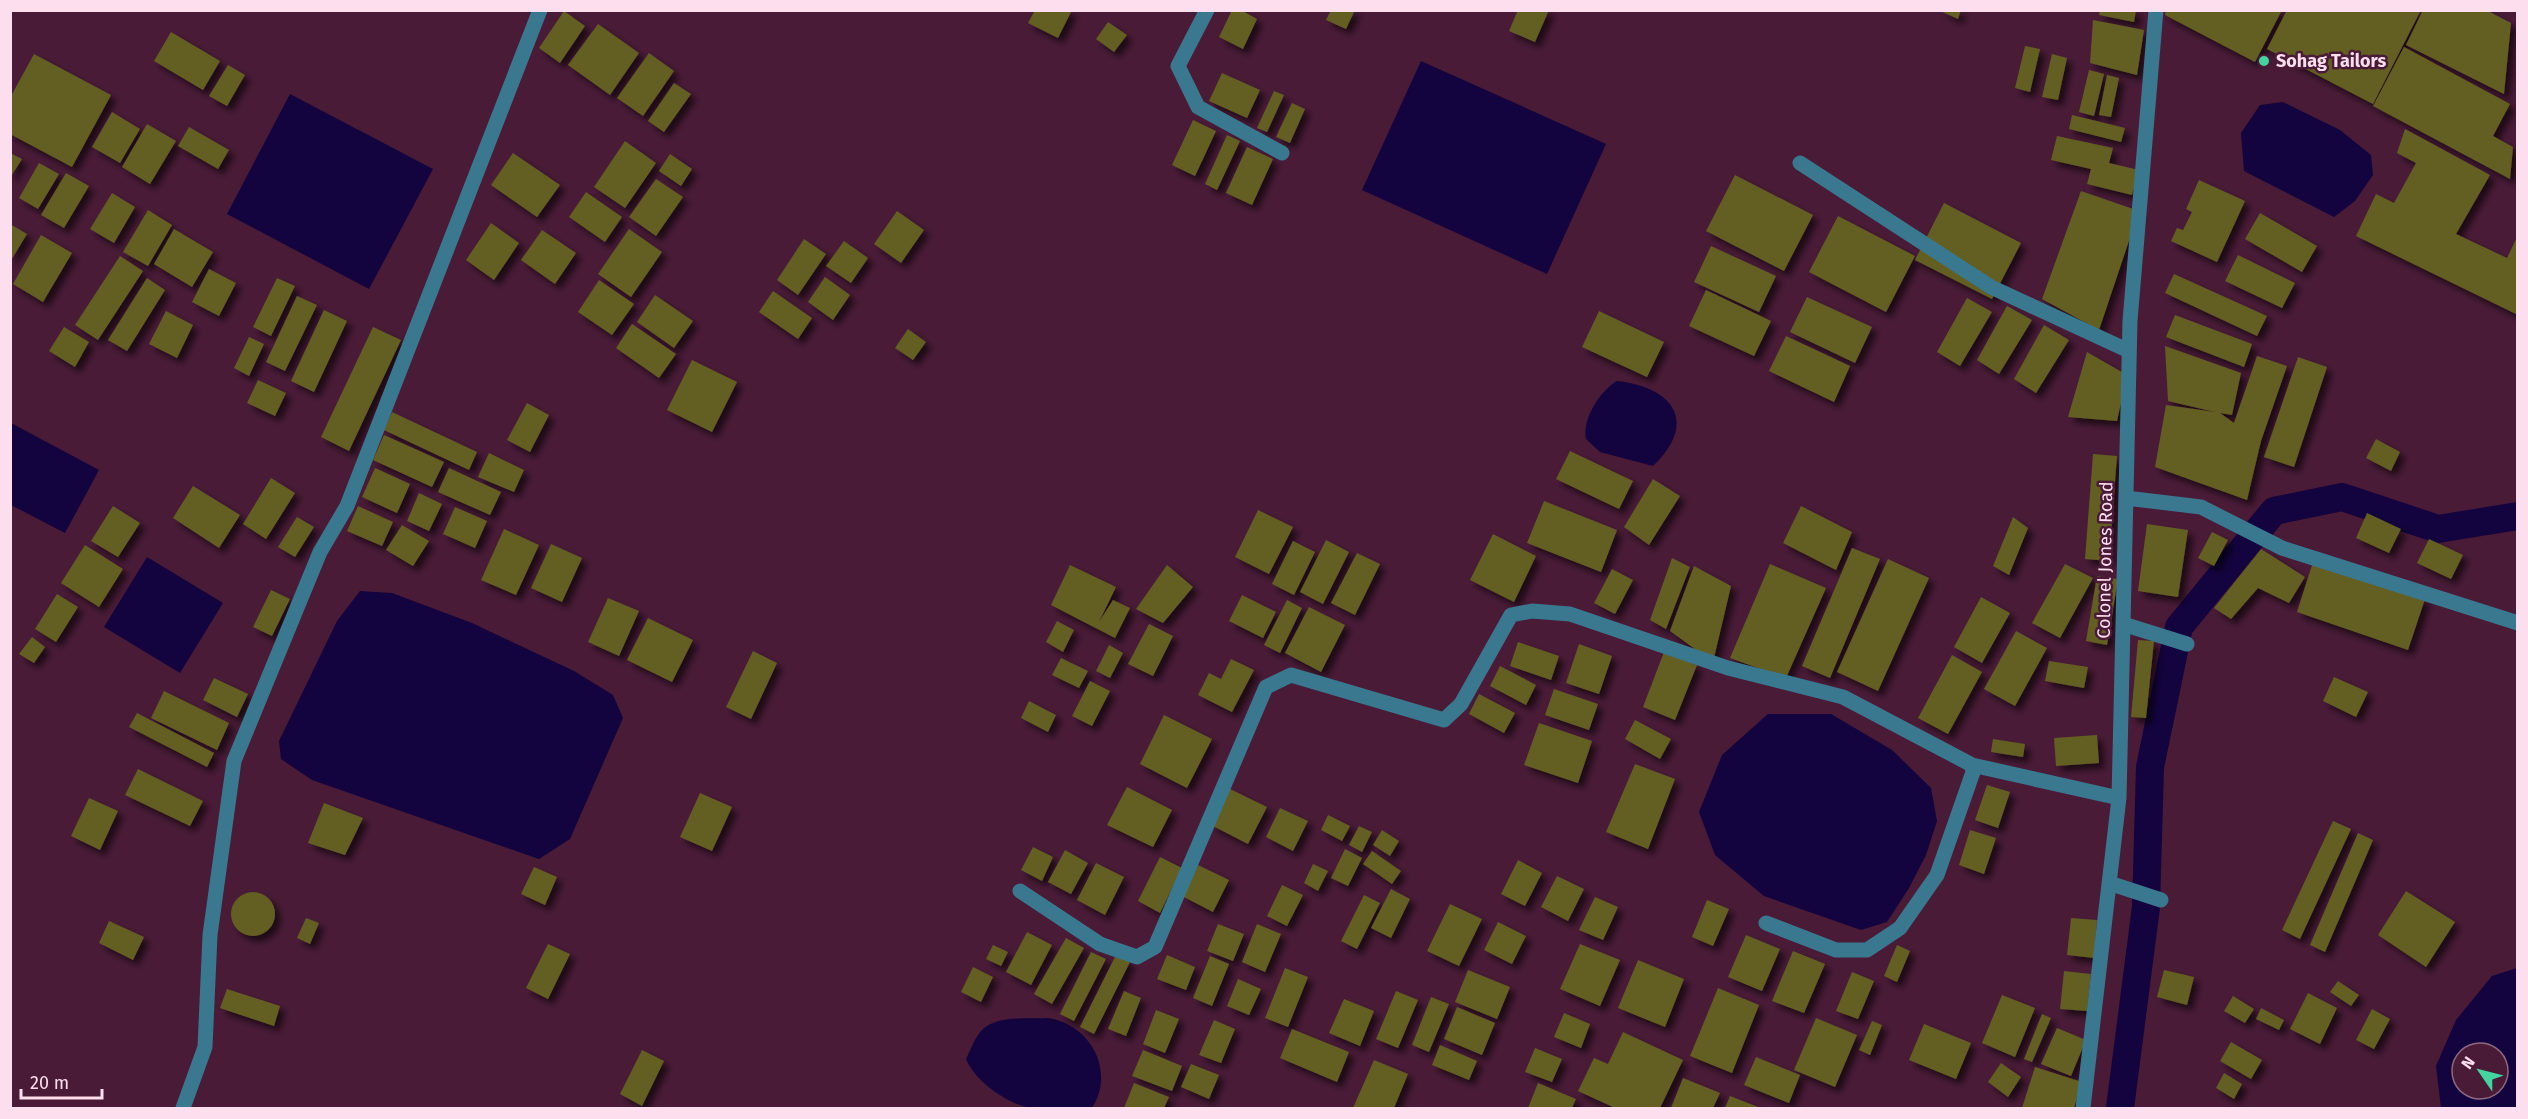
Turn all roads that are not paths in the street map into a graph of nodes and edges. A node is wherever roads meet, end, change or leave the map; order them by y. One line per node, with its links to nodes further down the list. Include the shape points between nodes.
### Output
1 (1207, 10): 4 (street, via 1178,66 1198,107)
2 (2156, 10): 6 (street, Colonel Jones Road)
3 (537, 12): 17 (street, via 346,506 320,552 234,761 210,935 205,1047)
4 (1282, 153)
5 (1800, 163): 6 (street, via 1991,287)
6 (2129, 351): 7 (street, Colonel Jones Road)
7 (2126, 498): 8 (street, via 2202,507 2282,548); 9 (street, Colonel Jones Road)
8 (2517, 623)
9 (2123, 624): 10 (street); 12 (street, Colonel Jones Road)
10 (2187, 644)
11 (1972, 765): 12 (street); 14 (street, via 1843,697 1728,668 1570,614 1532,611 1512,615 1461,704 1444,720 1291,675 1266,687 1155,947 1137,957 1100,944); 16 (street, via 1973,772 1937,875 1900,928 1867,950 1836,950)
12 (2119, 798): 13 (street, Colonel Jones Road)
13 (2113, 884): 15 (street); 18 (street, Colonel Jones Road)
14 (1020, 891)
15 (2161, 900)
16 (1766, 923)
17 (183, 1108)
18 (2083, 1108)

